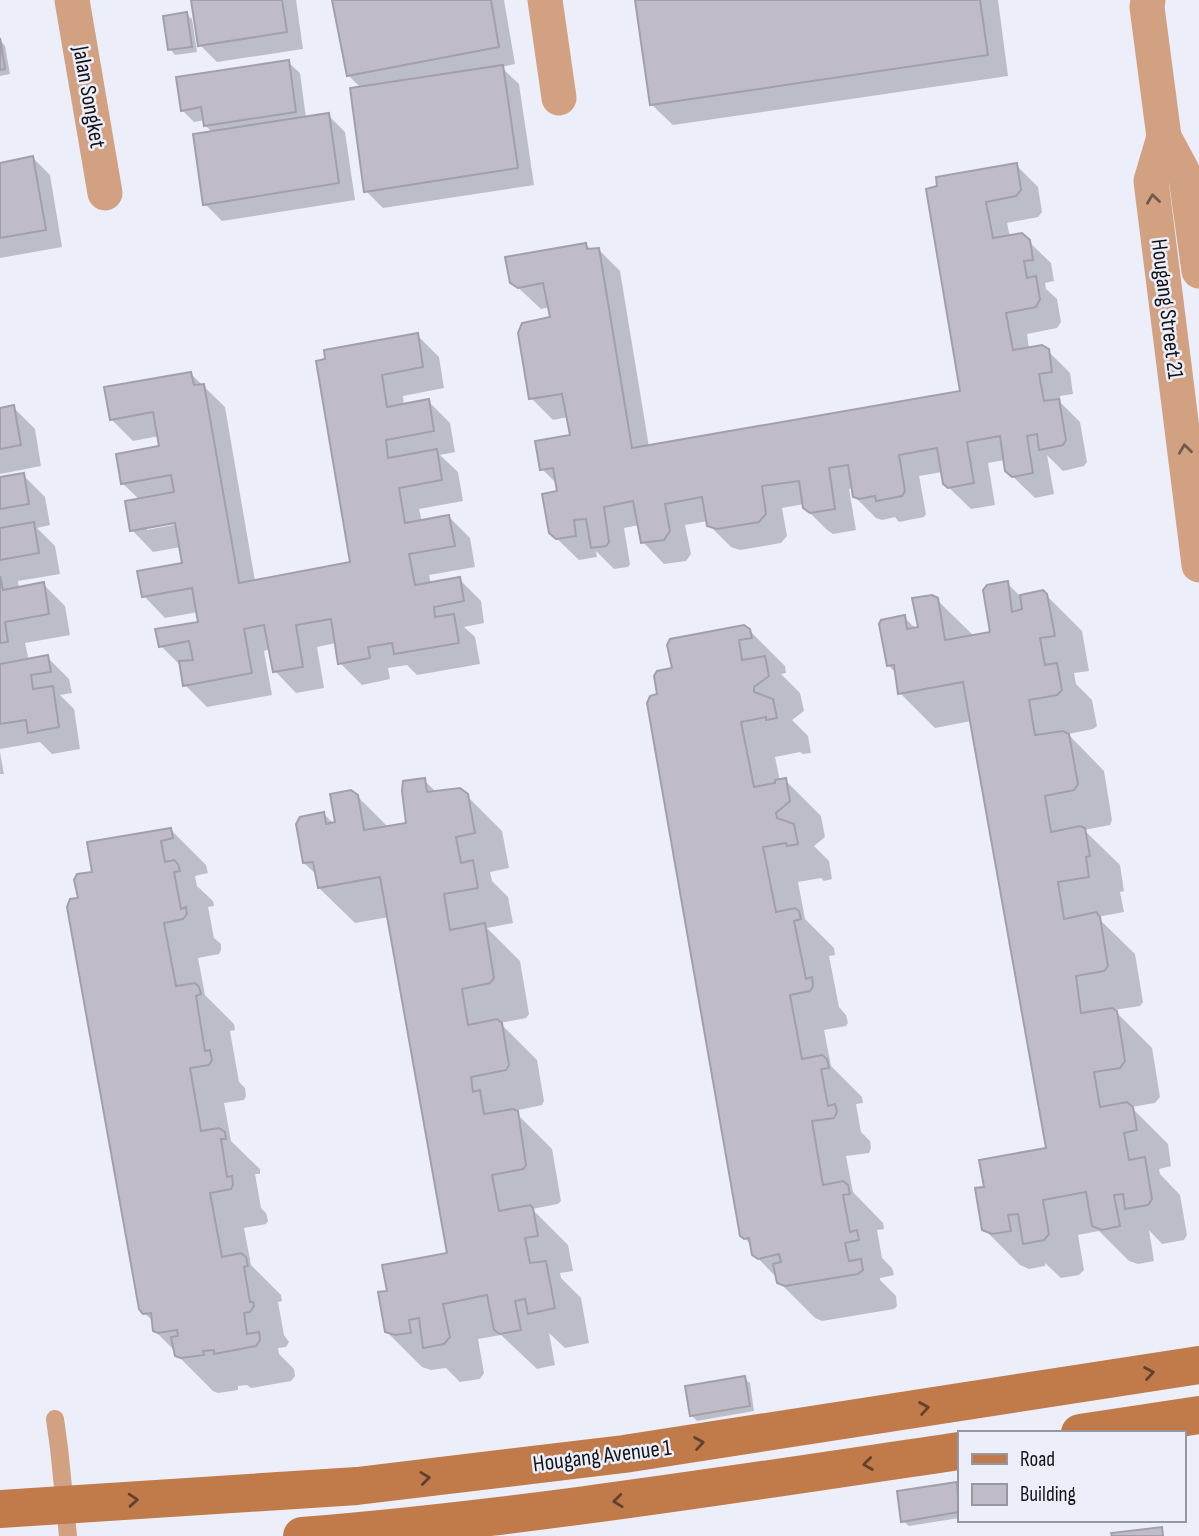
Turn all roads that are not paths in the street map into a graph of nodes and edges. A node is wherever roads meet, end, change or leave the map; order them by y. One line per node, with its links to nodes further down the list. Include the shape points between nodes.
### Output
1 (72, 0): 6 (street, Jalan Songket)
2 (545, 0): 4 (street)
3 (1146, 2): 5 (street, Hougang Street 21)
4 (559, 98)
5 (1164, 137): 7 (street, Hougang Street 21, via 1186,178); 8 (street, Hougang Street 21, one-way to 5, via 1151,181)
6 (105, 193)
7 (1199, 271)
8 (1199, 565)
9 (1199, 1365): 15 (main road, Hougang Avenue 1, one-way to 9, via 624,1454)
10 (1199, 1415): 12 (main road)
11 (55, 1419): 15 (lane)
12 (1093, 1431)
13 (958, 1451): 16 (main road, Hougang Avenue 1, one-way to 16, via 634,1499)
14 (0, 1509): 15 (main road, Hougang Avenue 1)
15 (66, 1520)
16 (302, 1536)

